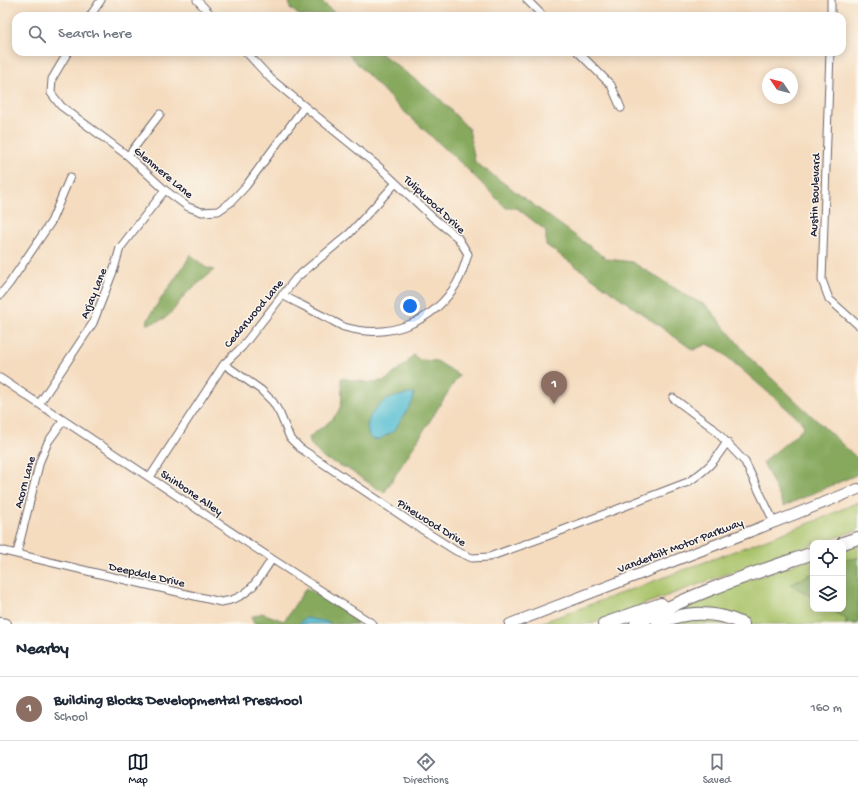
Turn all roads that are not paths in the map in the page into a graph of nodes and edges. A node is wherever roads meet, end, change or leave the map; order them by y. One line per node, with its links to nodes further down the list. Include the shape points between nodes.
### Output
1 (101, 0): 5 (street)
2 (197, 0): 6 (street)
3 (527, 0): 7 (street)
4 (831, 0): 8 (street)
5 (93, 12)
6 (208, 12)
7 (539, 12)
8 (831, 12)
9 (66, 56): 16 (street, Glenmere Lane, via 52,79 51,93 60,106)
10 (250, 56): 13 (street, Tulipwood Drive, via 271,79)
11 (582, 56): 14 (street, via 612,86)
12 (830, 56): 22 (street, Austin Boulevard, via 822,280 829,299)
13 (304, 107): 18 (street, Tulipwood Drive); 19 (street, Glenmere Lane, via 246,186 218,211 202,212 188,207)
14 (621, 108)
15 (160, 114): 16 (street)
16 (128, 156): 19 (street, Glenmere Lane)
17 (70, 177): 20 (street, via 51,222)
18 (396, 183): 21 (street, Cedarwood Lane, via 349,234 296,278); 21 (street, Tulipwood Drive, via 458,238 468,254 462,273 443,301 415,322 396,330 371,332 344,326)
19 (165, 190): 26 (street, Arjay Lane, via 120,248 93,323)
20 (0, 295)
21 (282, 295): 23 (street, Cedarwood Lane, via 242,347)
22 (858, 325)
23 (224, 364): 28 (street, Pinewood Drive, via 274,402 290,438 300,448 423,530 472,558 489,557 688,482 704,472); 29 (street, Cedarwood Lane)
24 (0, 378): 26 (street, Shinbone Alley)
25 (672, 398): 28 (street, via 713,428)
26 (39, 404): 27 (street, Shinbone Alley)
27 (63, 421): 29 (street, Shinbone Alley); 35 (street, Acorn Lane, via 48,442 40,460)
28 (727, 442): 31 (street, via 745,462)
29 (150, 477): 37 (street, Shinbone Alley)
30 (858, 489): 31 (main road, Vanderbilt Motor Parkway)
31 (774, 522): 42 (main road, Vanderbilt Motor Parkway)
32 (858, 538): 33 (highway)
33 (846, 542)
34 (0, 550): 35 (street, Deepdale Drive)
35 (17, 553): 37 (street, Deepdale Drive, via 221,602 243,596 254,586)
36 (810, 554): 38 (highway)
37 (272, 559): 41 (street, Shinbone Alley)
38 (713, 587): 43 (highway); 44 (highway)
39 (0, 622): 40 (main road)
40 (6, 624)
41 (373, 624)
42 (510, 624)
43 (604, 624)
44 (636, 624)
45 (658, 624): 46 (highway, via 693,614 716,615)
46 (743, 624)

